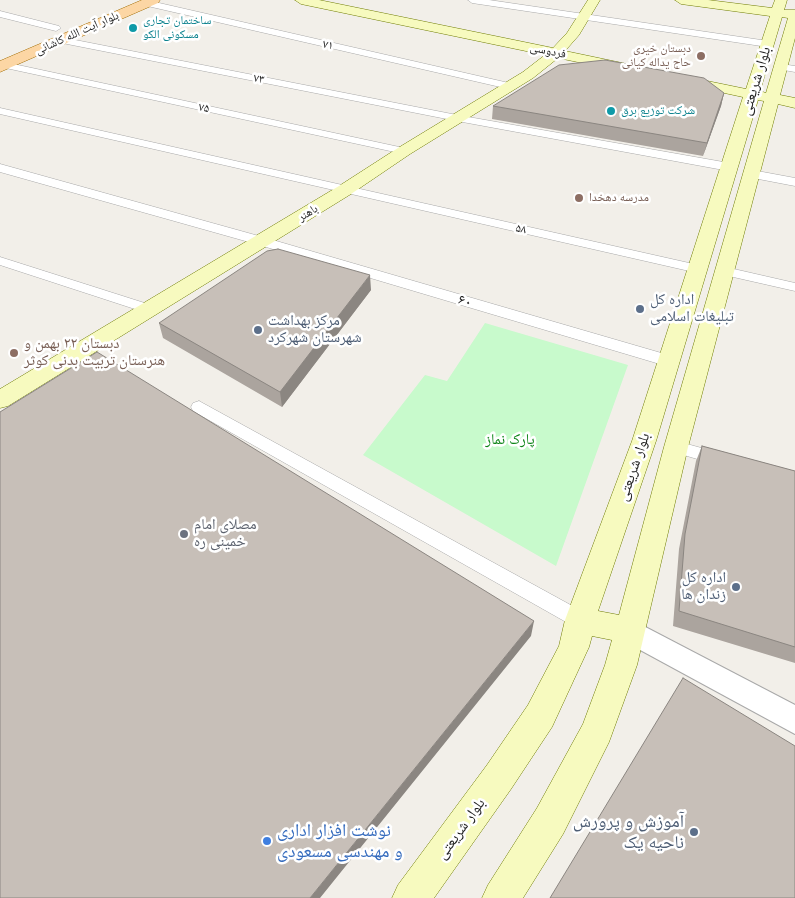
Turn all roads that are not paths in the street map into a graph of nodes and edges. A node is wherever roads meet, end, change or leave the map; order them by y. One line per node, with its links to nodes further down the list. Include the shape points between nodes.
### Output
1 (123, 0): 10 (main road, بلوار آیت الله کاشانی)
2 (301, 0): 12 (main road, فردوسی)
3 (472, 0): 9 (street)
4 (594, 0): 9 (main road, باهنر)
5 (681, 0): 7 (main road)
6 (150, 1): 10 (main road, بلوار آیت الله کاشانی); 21 (street, ۷۱)
7 (789, 12): 13 (main road, بلوار شریعتی); 17 (main road, بلوار شریعتی)
8 (0, 14): 10 (street)
9 (583, 17): 11 (main road, باهنر); 13 (street)
10 (58, 34): 15 (main road, بلوار آیت الله کاشانی); 25 (street, ۷۳)
11 (580, 40): 12 (main road); 14 (main road, باهنر); 16 (main road)
12 (510, 44): 14 (main road, فردوسی); 19 (main road, via 529,59 531,67)
13 (768, 44): 23 (main road, بلوار شریعتی)
14 (556, 53): 16 (main road, فردوسی); 19 (main road, باهنر)
15 (1, 62): 26 (street, ۷۵)
16 (613, 65): 18 (main road, فردوسی); 19 (main road, via 568,66)
17 (788, 68): 23 (main road, بلوار شریعتی)
18 (637, 70)
19 (527, 76): 21 (main road, باهنر)
20 (673, 78): 22 (main road)
21 (509, 86): 25 (main road, باهنر)
22 (714, 86): 23 (main road); 23 (main road, via 738,103)
23 (764, 98): 28 (main road, بلوار شریعتی)
24 (0, 111): 30 (street, ۵۸)
25 (457, 118): 26 (main road, باهنر); 28 (street, ۷۳)
26 (404, 151): 30 (main road, باهنر)
27 (0, 168): 31 (street, ۶۰)
28 (741, 170): 29 (street, ۷۳); 33 (main road, بلوار شریعتی); 34 (main road, بلوار شریعتی)
29 (795, 182)
30 (345, 190): 31 (main road, باهنر); 33 (street, ۵۸)
31 (261, 242): 36 (main road, باهنر); 37 (street, ۶۰)
32 (0, 261): 36 (street)
33 (698, 269): 37 (main road, بلوار شریعتی)
34 (725, 271): 35 (street); 40 (main road, بلوار شریعتی)
35 (795, 286)
36 (148, 309): 38 (main road, باهنر)
37 (669, 361): 42 (main road, بلوار شریعتی)
38 (0, 400)
39 (199, 407): 42 (street)
40 (676, 447): 41 (street); 43 (main road, بلوار شریعتی)
41 (740, 465)
42 (580, 620): 43 (main road); 45 (main road, بلوار شریعتی, via 574,647 540,716)
43 (630, 631): 44 (street); 46 (main road, بلوار شریعتی, via 597,731 550,821)
44 (795, 720)
45 (411, 898)
46 (500, 898)

